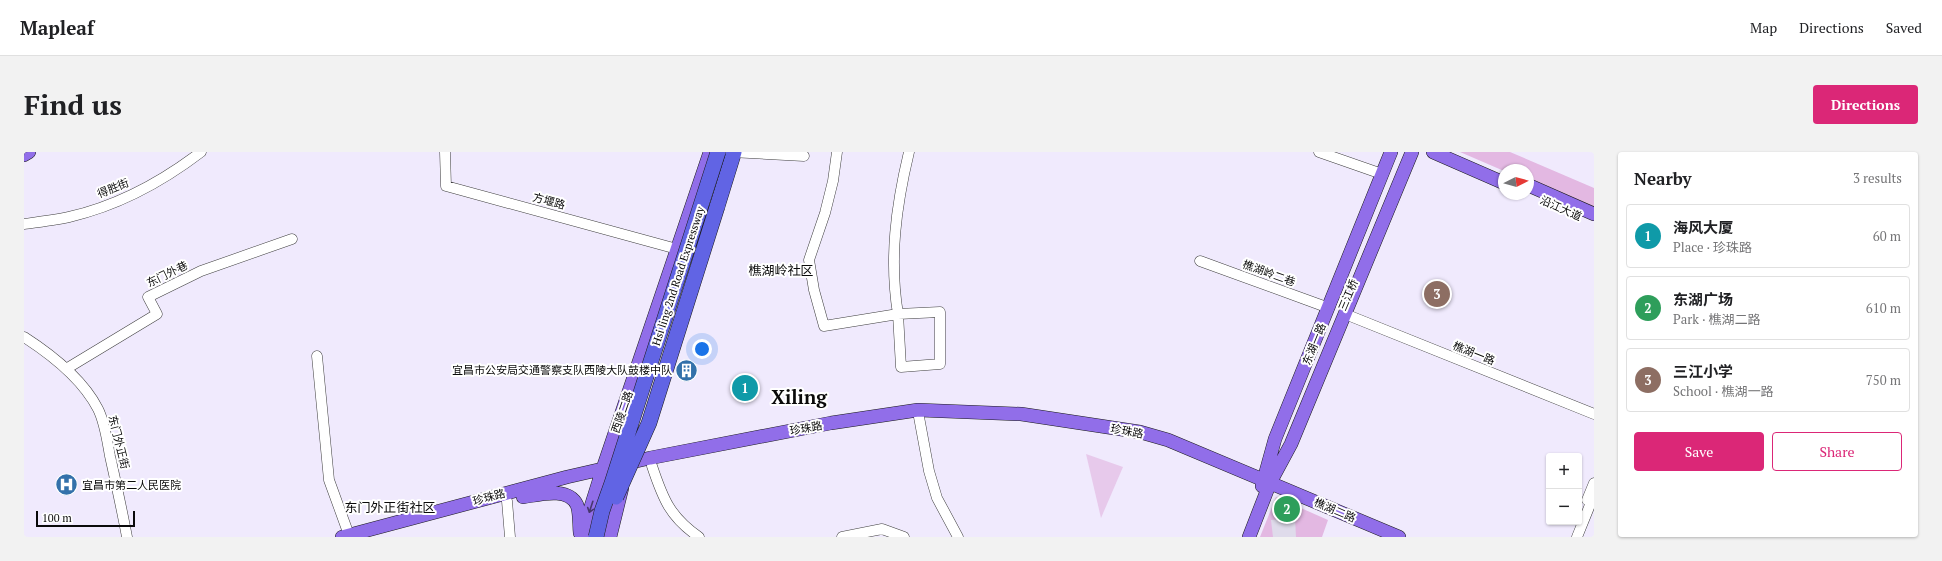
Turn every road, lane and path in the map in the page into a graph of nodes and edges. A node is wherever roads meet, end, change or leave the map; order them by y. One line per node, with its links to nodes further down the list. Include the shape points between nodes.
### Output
1 (29, 152): 15 (main road)
2 (201, 152): 24 (street, 得胜街, via 142,189 111,203 70,216)
3 (446, 152): 26 (street, 方堰路, via 446,186)
4 (731, 152): 16 (street); 38 (main road, 西陵二路); 45 (highway, Hsi ling 2nd Road Expressway, bridge, via 663,337); 45 (highway, bridge, via 717,207 649,423)
5 (837, 152): 29 (street, via 825,213 809,260 824,326)
6 (909, 152): 29 (street, via 898,201 895,229 894,288)
7 (1319, 152): 18 (street)
8 (1391, 152): 18 (main road, 东湖一路)
9 (1400, 152): 42 (main road, 三江桥)
10 (1407, 152): 42 (main road, 三江桥)
11 (1412, 152): 30 (main road)
12 (1433, 152): 19 (main road)
13 (1454, 152): 17 (main road)
14 (710, 153): 26 (main road, 西陵二路); 55 (highway, Hsi ling 2nd Road Expressway, bridge)
15 (24, 155)
16 (804, 156)
17 (1498, 171)
18 (1382, 174): 28 (main road, 东湖一路)
19 (1498, 180)
20 (1534, 188): 22 (main road, 沿江大道)
21 (1534, 197): 23 (main road, 沿江大道)
22 (1594, 214)
23 (1594, 223)
24 (24, 224)
25 (292, 239): 33 (street, 东门外巷, via 201,271 148,297 157,314)
26 (678, 250): 36 (main road, 西陵二路)
27 (1200, 261): 28 (street, 樵湖岭二巷)
28 (1329, 308): 42 (main road, 东湖一路, via 1275,439)
29 (898, 314): 29 (street, via 940,312 940,364 901,367)
30 (1345, 314): 34 (street, 樵湖一路); 42 (main road, via 1291,444)
31 (24, 337): 33 (street, 东门外正街)
32 (317, 356): 49 (street, via 329,480)
33 (66, 369): 50 (street, 东门外正街, via 84,387 98,409 105,429)
34 (1594, 414)
35 (919, 417): 37 (main road, 珍珠路, via 840,428); 42 (main road, 珍珠路, via 1020,421 1138,439 1166,446); 61 (street, via 929,471 938,498)
36 (613, 440): 39 (main road, 西陵二路); 40 (main road, via 599,458)
37 (652, 466): 38 (main road, 珍珠路); 58 (street, via 671,512 686,528)
38 (628, 467): 39 (main road, 珍珠路); 42 (main road, 珍珠路, via 724,442 840,422 918,410 957,411 1021,414 1140,432 1168,440); 57 (main road, 西陵二路)
39 (602, 473): 40 (main road, 珍珠路); 44 (main road, 珍珠路); 54 (main road, 西陵二路, one-way to 54)
40 (567, 477): 49 (main road, 珍珠路)
41 (1594, 483): 47 (street)
42 (1267, 484): 62 (main road, 东湖一路); 63 (main road); 64 (main road, 樵湖二路); 65 (main road, 樵湖二路)
43 (1594, 495): 67 (street)
44 (523, 497): 46 (main road, 珍珠路); 53 (main road, via 555,493 572,499 577,506)
45 (615, 498): 56 (highway, Hsi ling 2nd Road Expressway)
46 (507, 501): 51 (main road, 珍珠路); 52 (street)
47 (1582, 512)
48 (1576, 525): 66 (street)
49 (345, 536)
50 (127, 537)
51 (373, 537)
52 (510, 537)
53 (580, 537)
54 (584, 537)
55 (596, 537)
56 (604, 537)
57 (610, 537)
58 (700, 537)
59 (842, 537): 60 (street, via 882,529)
60 (904, 537)
61 (958, 537)
62 (1242, 537)
63 (1249, 537)
64 (1386, 537)
65 (1399, 537)
66 (1572, 537)
67 (1577, 537)

